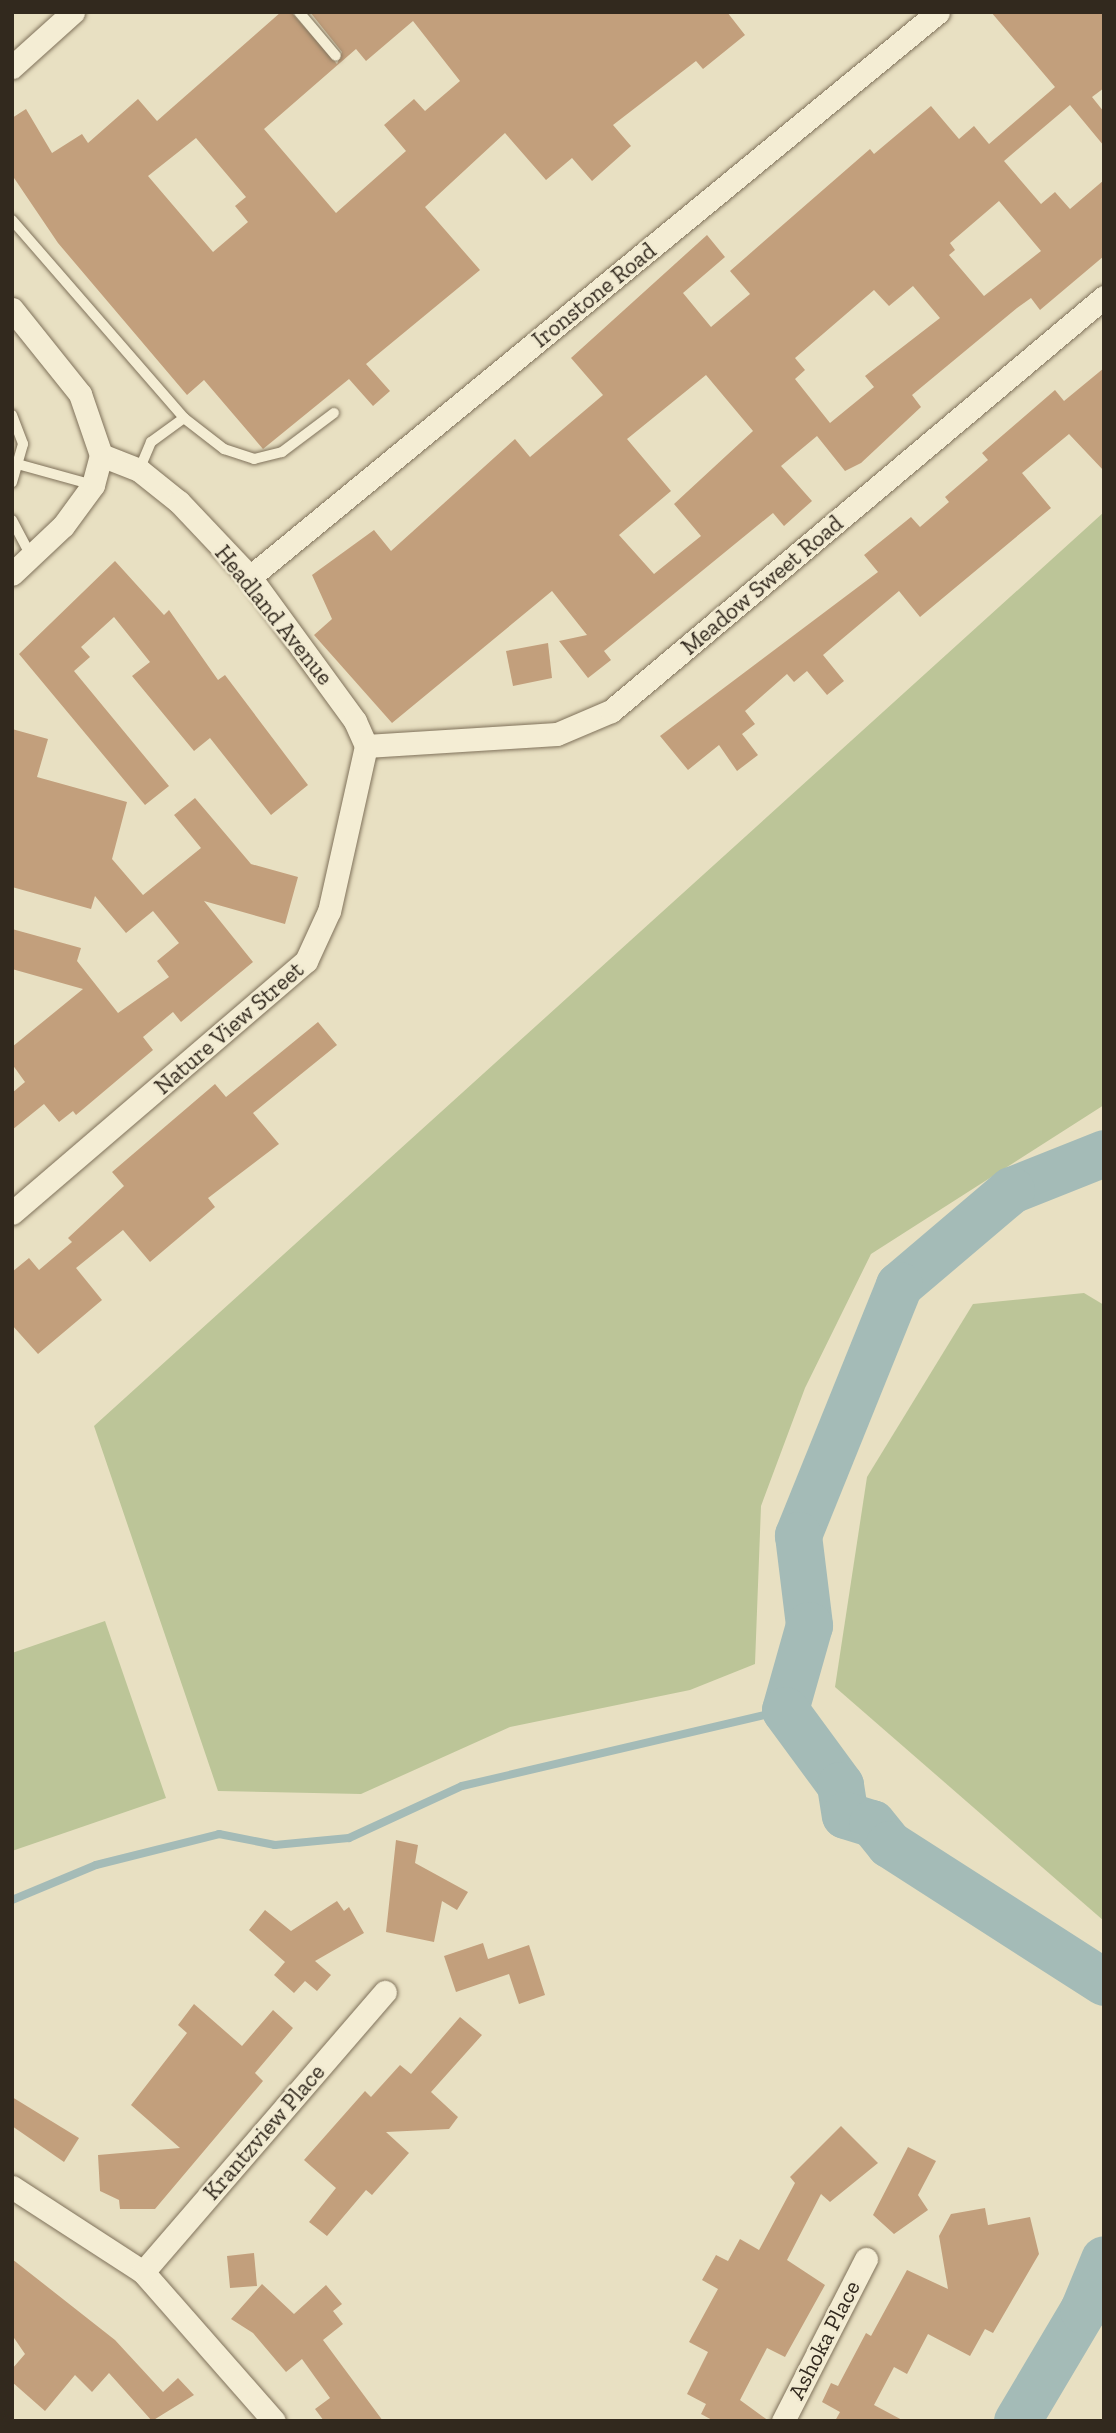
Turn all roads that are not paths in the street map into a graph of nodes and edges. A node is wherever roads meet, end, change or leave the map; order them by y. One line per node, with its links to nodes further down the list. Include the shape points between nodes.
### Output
1 (73, 12): 5 (street)
2 (299, 12): 4 (lane)
3 (938, 12): 20 (street, Ironstone Road)
4 (336, 56)
5 (12, 67)
6 (12, 220): 11 (lane)
7 (1104, 297): 21 (street, Meadow Sweet Road, via 611,711 557,734)
8 (12, 309): 12 (street, via 80,394)
9 (334, 413): 11 (lane, via 282,452 254,458 224,449)
10 (12, 415): 13 (lane, via 23,443)
11 (184, 418): 14 (lane, via 151,442)
12 (101, 454): 14 (street, Headland Avenue); 16 (street)
13 (21, 465): 15 (lane); 16 (lane)
14 (139, 470): 20 (street, Headland Avenue)
15 (12, 482)
16 (93, 485): 18 (street)
17 (12, 520): 18 (lane)
18 (31, 556): 19 (street)
19 (12, 574)
20 (250, 577): 21 (street, Headland Avenue, via 355,721)
21 (366, 746): 22 (street, Nature View Street, via 329,911 306,961)
22 (12, 1213)
23 (385, 1992): 26 (street, Krantzview Place)
24 (12, 2187): 26 (street)
25 (866, 2259): 28 (street, Ashoka Place)
26 (143, 2272): 27 (street)
27 (274, 2421)
28 (782, 2421)

